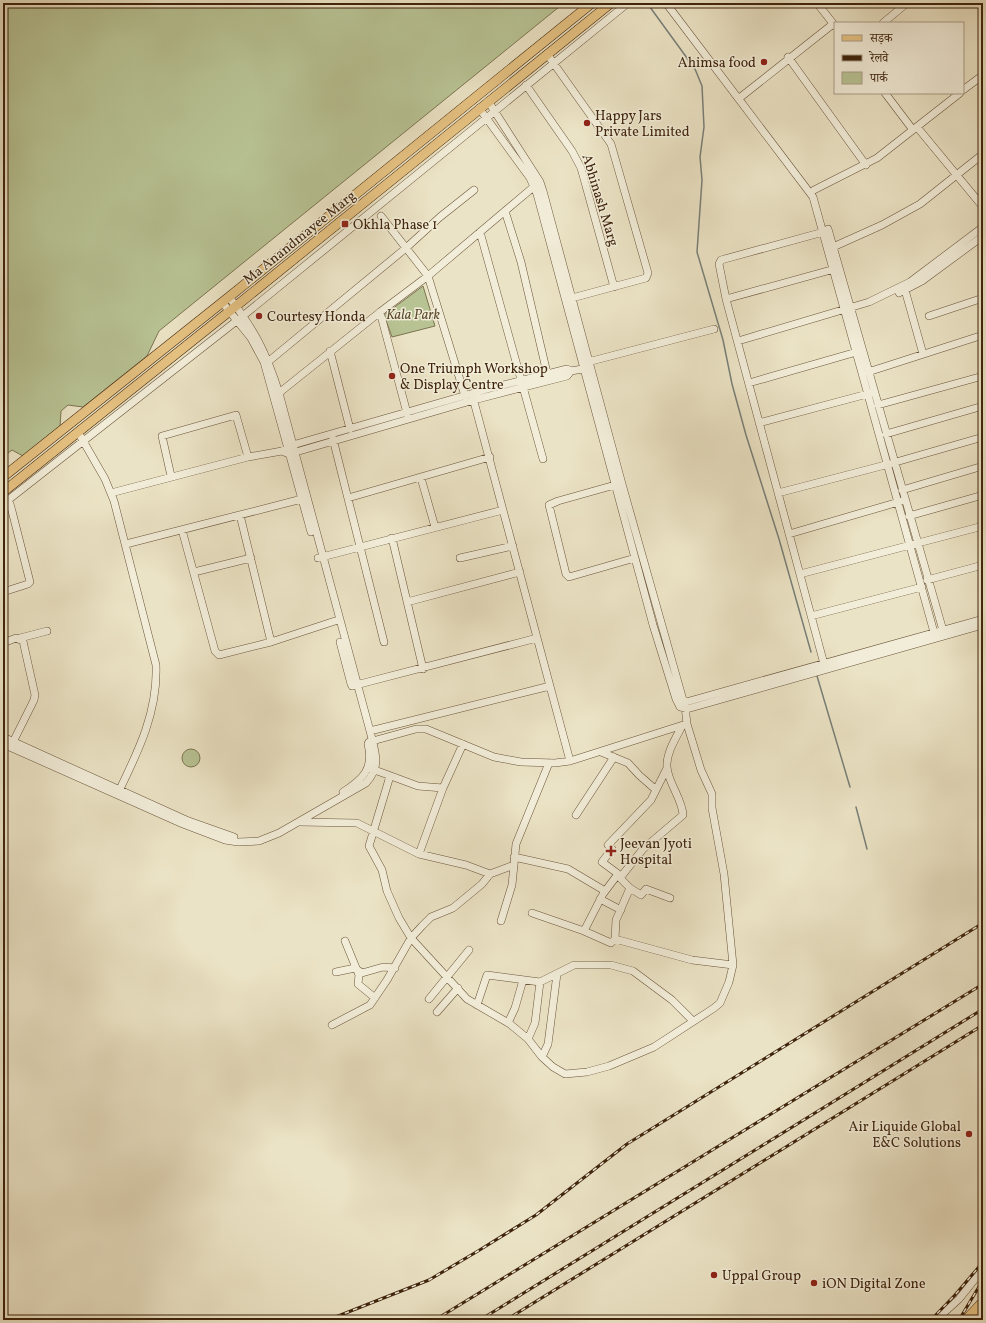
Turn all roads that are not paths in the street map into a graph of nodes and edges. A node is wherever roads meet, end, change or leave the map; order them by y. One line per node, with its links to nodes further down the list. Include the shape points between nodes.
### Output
1 (592, 3): 48 (main road, Ma Anandmayee Marg)
2 (611, 3): 12 (main road, Ma Anandmayee Marg)
3 (628, 3): 14 (street)
4 (666, 3): 36 (street, via 809,190)
5 (671, 3): 20 (street)
6 (817, 3): 11 (street)
7 (907, 3): 10 (street)
8 (979, 3): 9 (street)
9 (983, 9)
10 (884, 22)
11 (834, 25): 13 (street)
12 (547, 54): 14 (street); 21 (main road, Ma Anandmayee Marg)
13 (788, 57): 20 (street); 27 (street)
14 (554, 63): 16 (street); 43 (street, via 611,144 648,273 646,278)
15 (983, 75): 17 (street)
16 (526, 85): 23 (street); 43 (street, Abhinash Marg, via 581,168)
17 (964, 89)
18 (886, 94): 25 (street)
19 (959, 94): 25 (street)
20 (742, 96): 31 (street)
21 (488, 101): 22 (main road, Ma Anandmayee Marg); 23 (street)
22 (479, 108): 24 (street); 50 (main road, Ma Anandmayee Marg)
23 (494, 111): 24 (street); 29 (street)
24 (487, 117): 29 (street, via 530,178); 53 (street)
25 (915, 129): 27 (street); 28 (street)
26 (983, 154): 28 (street)
27 (866, 165): 31 (street)
28 (956, 175): 32 (street); 39 (street, via 920,204)
29 (537, 184): 33 (street); 45 (street); 63 (street)
30 (474, 190): 40 (street)
31 (814, 190): 36 (street)
32 (983, 207)
33 (505, 211): 37 (street); 66 (street, via 521,262)
34 (381, 216): 40 (street)
35 (983, 227): 49 (street, via 910,282)
36 (826, 231): 39 (street); 41 (street); 46 (street, via 721,260 719,264)
37 (480, 232): 42 (street); 69 (street)
38 (983, 236): 44 (street, via 922,281)
39 (833, 247): 41 (street)
40 (406, 248): 42 (street); 62 (street)
41 (836, 269): 46 (street); 51 (street)
42 (428, 276): 52 (street); 72 (street)
43 (614, 287): 45 (street)
44 (905, 290): 49 (street); 61 (street)
45 (572, 298): 63 (street)
46 (726, 298): 58 (street)
47 (983, 298): 54 (street)
48 (226, 299): 50 (street); 91 (main road, Ma Anandmayee Marg)
49 (869, 302): 51 (street)
50 (233, 309): 53 (street); 55 (street); 79 (main road, Ma Anandmayee Marg)
51 (847, 309): 58 (street); 60 (street)
52 (380, 312): 59 (street); 76 (street)
53 (244, 315): 55 (street); 62 (street)
54 (929, 316)
55 (237, 320): 83 (street); 84 (street, via 251,338 264,362)
56 (714, 330): 63 (street)
57 (983, 335): 61 (street)
58 (738, 341): 68 (street)
59 (330, 351): 70 (street); 78 (street)
60 (860, 351): 65 (street); 68 (street); 71 (street)
61 (923, 354): 65 (street)
62 (269, 361): 70 (street)
63 (586, 365): 64 (street); 93 (street); 143 (street)
64 (572, 371): 66 (street, via 566,369); 69 (street, via 568,376)
65 (868, 372): 71 (street)
66 (547, 373): 69 (street)
67 (983, 376): 74 (street)
68 (749, 383): 77 (street)
69 (521, 384): 73 (street); 87 (street)
70 (279, 393): 84 (street)
71 (871, 393): 74 (street); 77 (street); 88 (street)
72 (465, 396): 73 (street); 76 (street)
73 (473, 397): 82 (street); 86 (street)
74 (878, 405): 80 (street)
75 (983, 406): 80 (street)
76 (407, 413): 78 (street)
77 (759, 423): 97 (street)
78 (350, 429): 82 (street)
79 (78, 432): 83 (street); 95 (main road, Ma Anandmayee Marg)
80 (886, 434): 88 (street)
81 (983, 437): 88 (street)
82 (333, 438): 84 (street); 99 (street)
83 (84, 441): 96 (street); 101 (street)
84 (289, 450): 85 (street); 100 (street); 115 (street)
85 (248, 457): 90 (street); 90 (street, via 236,415 162,436)
86 (490, 457): 92 (street); 103 (street)
87 (543, 459)
88 (892, 464): 94 (street); 97 (street); 102 (street)
89 (983, 466): 94 (street)
90 (172, 476): 96 (street)
91 (3, 477)
92 (421, 478): 99 (street); 107 (street)
93 (615, 485): 118 (street); 118 (street, via 549,505 566,574 569,577)
94 (902, 490): 102 (street)
95 (3, 492)
96 (111, 493): 111 (street)
97 (778, 493): 109 (street)
98 (983, 495): 105 (street)
99 (348, 498): 113 (street)
100 (302, 499): 104 (street); 115 (street)
101 (4, 500): 125 (street, via 12,511 30,582)
102 (902, 501): 105 (street); 109 (street); 112 (street)
103 (503, 510): 107 (street); 114 (street)
104 (240, 515): 108 (street); 116 (street)
105 (909, 516): 112 (street)
106 (983, 526): 112 (street)
107 (435, 527): 110 (street)
108 (182, 530): 111 (street); 120 (street)
109 (789, 534): 122 (street)
110 (392, 538): 113 (street); 126 (street)
111 (126, 544): 161 (street, via 156,665 156,690 146,731)
112 (913, 544): 122 (street); 123 (street); 124 (street)
113 (360, 546): 115 (street); 137 (street)
114 (513, 546): 117 (street); 121 (street)
115 (320, 557): 129 (street); 141 (street)
116 (251, 558): 120 (street); 136 (street)
117 (460, 558)
118 (635, 558): 144 (street, via 676,699 680,707)
119 (983, 565): 123 (street)
120 (194, 572): 136 (street, via 217,653 221,655)
121 (520, 572): 126 (street); 135 (street)
122 (800, 574): 127 (street)
123 (927, 580): 132 (street)
124 (922, 587): 127 (street); 133 (street)
125 (3, 592)
126 (407, 602): 140 (street)
127 (811, 616): 139 (street)
128 (983, 619): 132 (street)
129 (335, 621): 136 (street); 141 (street)
130 (983, 625): 132 (street)
131 (47, 631): 134 (street)
132 (944, 634): 133 (street)
133 (935, 636): 139 (street); 144 (street)
134 (20, 638): 138 (street); 148 (street, via 23,641 35,695)
135 (537, 638): 140 (street); 142 (street)
136 (271, 642)
137 (384, 642)
138 (3, 643)
139 (824, 664): 143 (street, via 686,702)
140 (423, 669): 141 (street)
141 (354, 686): 146 (street); 149 (street)
142 (550, 686): 146 (street); 154 (street)
143 (683, 700): 144 (street)
144 (685, 709): 145 (street)
145 (684, 725): 152 (street); 156 (street, via 672,746); 183 (street, via 712,794)
146 (370, 732): 149 (street)
147 (3, 738): 148 (street)
148 (13, 742): 161 (street)
149 (370, 742): 151 (street, via 421,729); 157 (street, via 376,764)
150 (3, 744): 161 (street)
151 (463, 744): 155 (street, via 494,756 521,762); 159 (street)
152 (601, 752): 153 (street); 154 (street)
153 (614, 757): 160 (street, via 628,764); 162 (street)
154 (570, 762): 155 (street)
155 (549, 763): 167 (street, via 530,806)
156 (667, 767): 160 (street); 170 (street, via 678,793 682,815 643,849)
157 (372, 769): 158 (street); 163 (street, via 366,783); 165 (street, via 345,790)
158 (390, 776): 159 (street, via 418,786); 164 (street, via 383,804)
159 (443, 788): 166 (street)
160 (656, 790): 170 (street, via 651,800 608,845 612,849 602,861)
161 (118, 792): 165 (street, via 183,824 225,840 252,842)
162 (576, 815)
163 (299, 822): 164 (street, via 353,823); 165 (street)
164 (372, 831): 166 (street); 179 (street, via 370,849 382,870 387,891 399,918)
165 (261, 838)
166 (419, 854): 169 (street, via 466,865)
167 (514, 857): 168 (street); 172 (street, via 568,869)
168 (514, 866): 169 (street); 177 (street, via 512,885)
169 (490, 874): 179 (street, via 453,908 431,917)
170 (620, 875): 171 (street, via 620,879); 172 (street)
171 (630, 888): 173 (street, via 640,895 646,889); 175 (street)
172 (605, 891): 174 (street)
173 (670, 898)
174 (600, 899): 175 (street); 178 (street)
175 (621, 910): 180 (street, via 616,921)
176 (532, 913): 178 (street)
177 (501, 921)
178 (584, 931): 180 (street, via 611,943)
179 (411, 938): 184 (street); 188 (street)
180 (615, 939): 183 (street, via 692,960)
181 (345, 941): 185 (street)
182 (469, 950): 188 (street)
183 (733, 965): 196 (street, via 720,1003)
184 (395, 968): 185 (street, via 386,967 362,973); 192 (street)
185 (357, 969): 186 (street); 192 (street, via 360,977 358,984)
186 (336, 972)
187 (557, 974): 190 (street); 196 (street, via 580,964 605,964 629,968 652,984); 200 (street, via 548,1044)
188 (447, 976): 191 (street); 193 (street)
189 (523, 980): 190 (street); 194 (street, via 487,974); 197 (street)
190 (540, 982): 199 (street, via 536,1017)
191 (458, 988): 194 (street, via 467,999); 195 (street)
192 (375, 998): 198 (street, via 366,1008)
193 (429, 999)
194 (478, 1005): 197 (street)
195 (437, 1012)
196 (694, 1021): 200 (street, via 654,1047 601,1068 565,1074)
197 (508, 1023): 199 (street)
198 (332, 1025)
199 (528, 1039): 200 (street)
200 (542, 1057)
201 (983, 1269): 203 (street, via 959,1299)
202 (983, 1303): 204 (highway)
203 (936, 1320)
204 (967, 1320)

